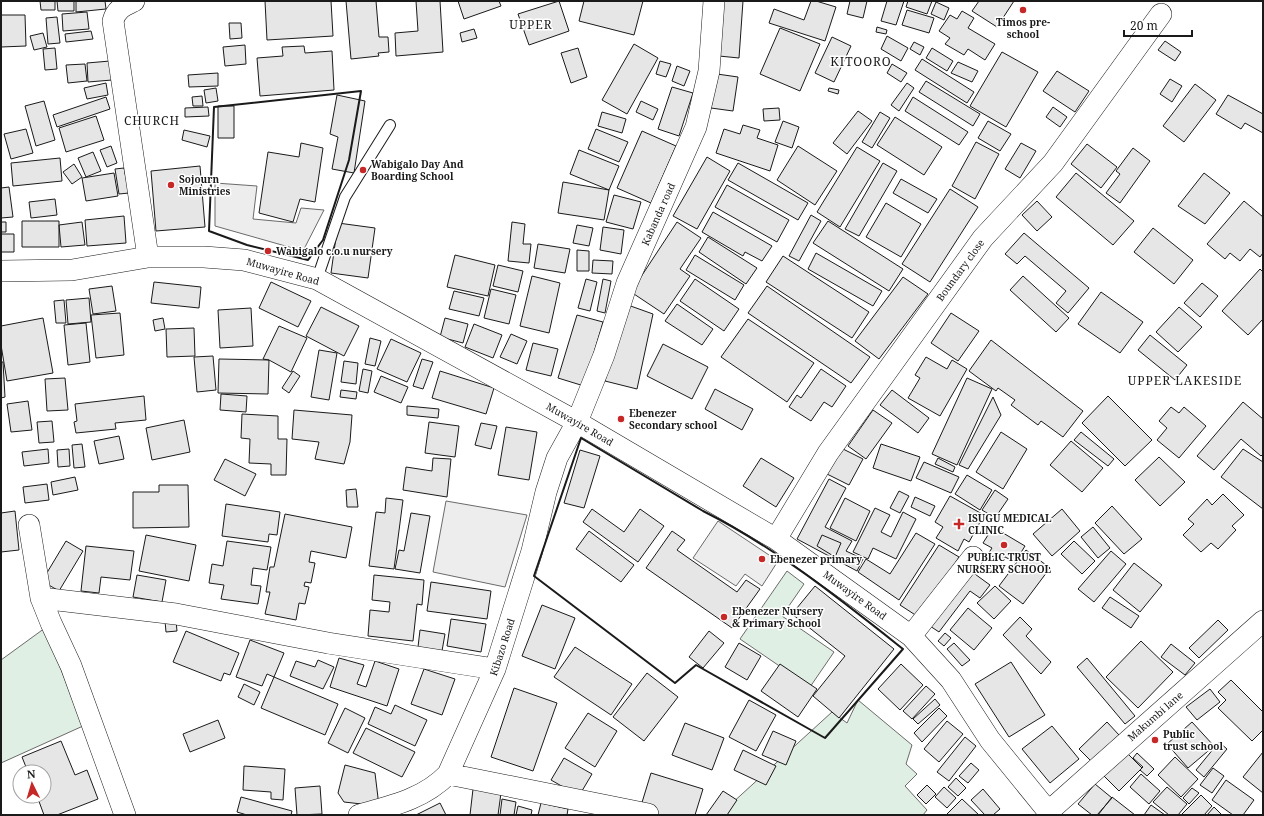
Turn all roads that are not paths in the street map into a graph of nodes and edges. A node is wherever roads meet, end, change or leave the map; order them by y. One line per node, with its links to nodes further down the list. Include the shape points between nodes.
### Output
1 (134, 1): 5 (street, via 120,8 113,21)
2 (714, 1): 8 (street, Kabanda road, via 708,71 696,127 627,283 604,355)
3 (1161, 14): 10 (street, Boundary close, via 1053,163 973,250 828,452)
4 (390, 125): 7 (lane, via 345,197)
5 (148, 257): 6 (street, Muwayire Road, via 72,270); 7 (street, Muwayire Road, via 244,260)
6 (1, 270)
7 (317, 279): 8 (street, Muwayire Road)
8 (577, 422): 10 (street, Muwayire Road); 15 (street, Kibazo Road, via 557,458 532,551)
9 (29, 525): 12 (street)
10 (776, 539): 14 (street, Muwayire Road)
11 (973, 557): 14 (street)
12 (41, 598): 15 (street, via 176,614 328,643); 19 (street, via 70,666)
13 (1263, 621): 17 (street, Makumbi lane)
14 (911, 636): 17 (street, Muwayire Road, via 951,680 990,740)
15 (495, 670): 16 (street, Kibazo Road)
16 (448, 774): 18 (street); 20 (street, Kibazo Road, via 436,787 420,795)
17 (1049, 813)
18 (648, 814)
19 (125, 815)
20 (359, 815)

